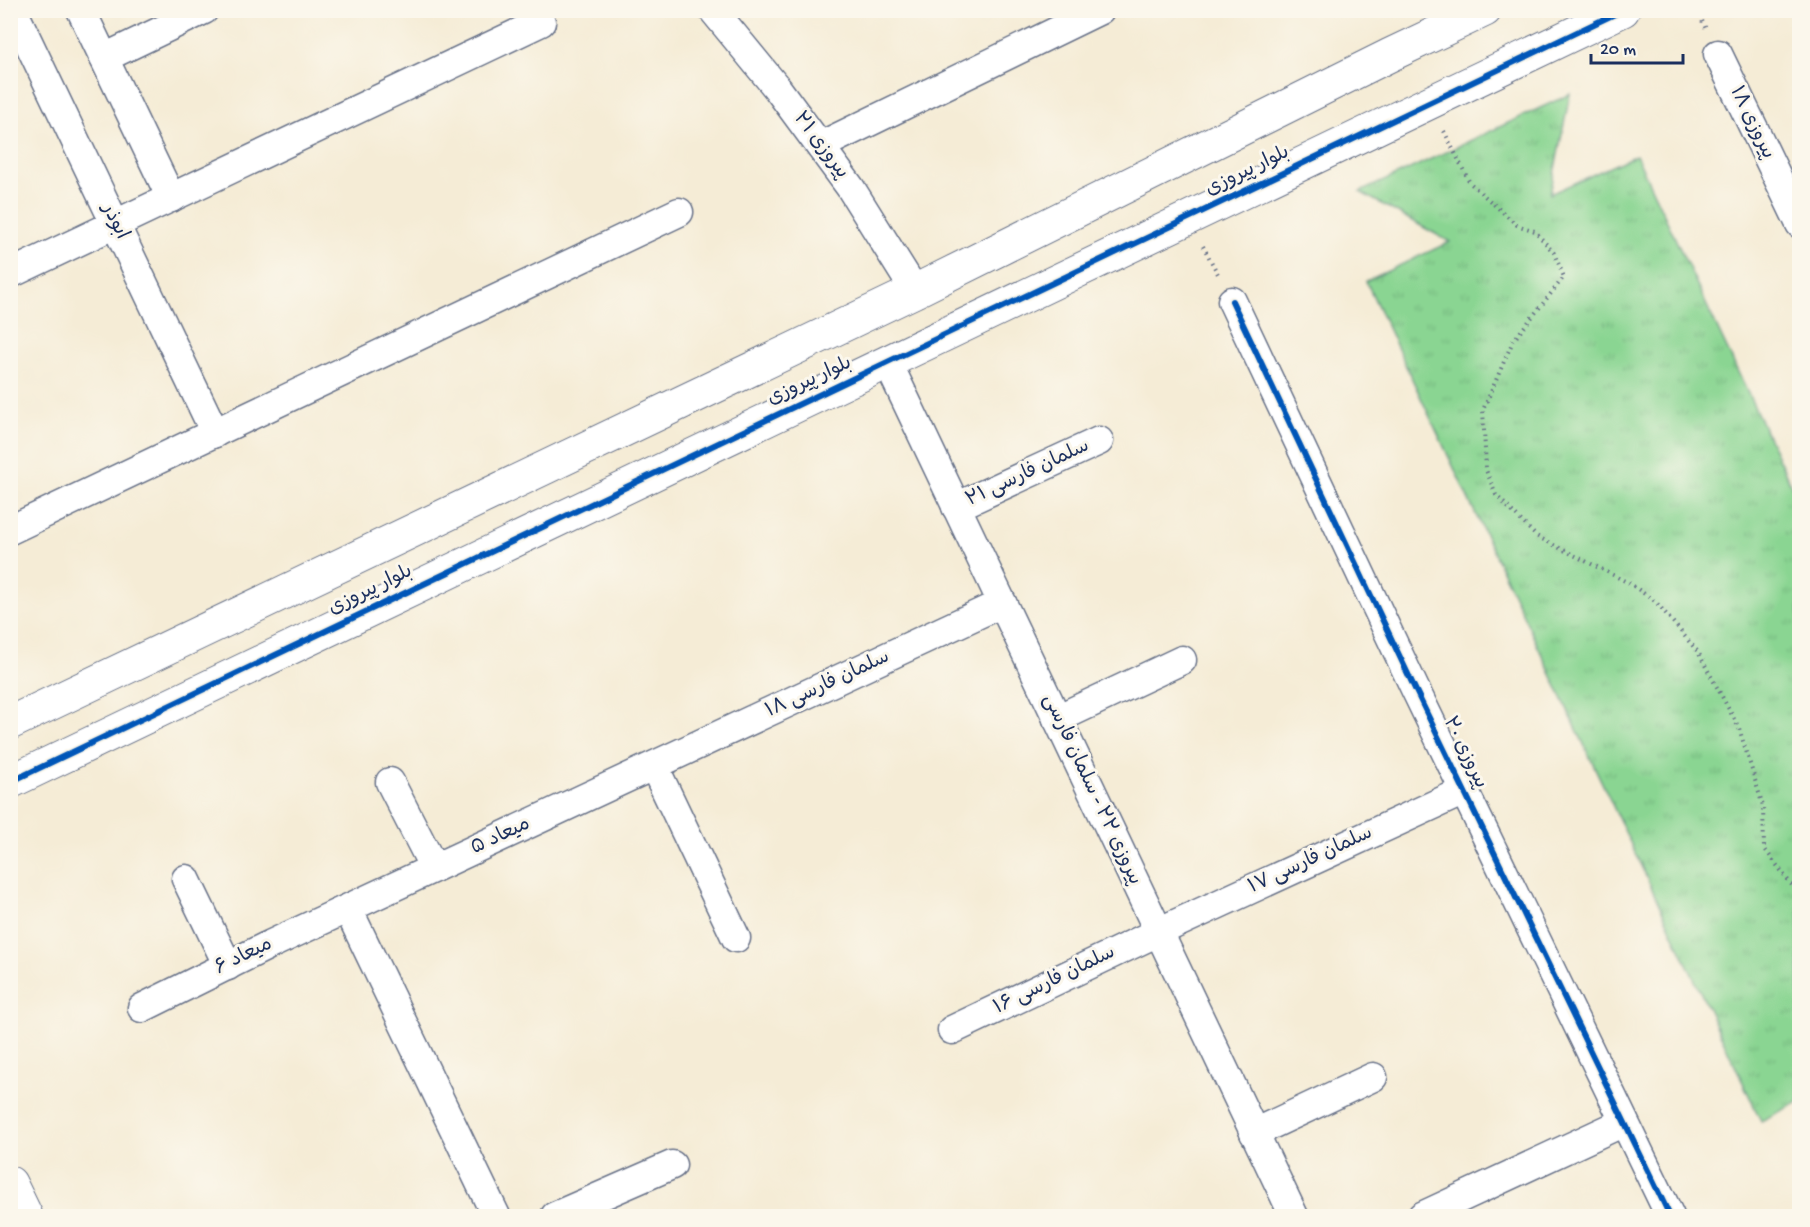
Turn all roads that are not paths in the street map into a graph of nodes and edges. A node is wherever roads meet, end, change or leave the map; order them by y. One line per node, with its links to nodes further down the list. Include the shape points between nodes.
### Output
1 (13, 10): 15 (street, ابوذر)
2 (81, 10): 10 (street)
3 (204, 10): 10 (street)
4 (713, 10): 11 (street, پیروزی ۲۱)
5 (1100, 10): 11 (street)
6 (1485, 10): 17 (street, بلوار پیروزی)
7 (1623, 10): 19 (street, بلوار پیروزی)
8 (541, 22): 12 (street)
9 (1718, 54): 14 (street, پیروزی ۱۸)
10 (104, 58): 12 (street)
11 (820, 146): 17 (street, پیروزی ۲۱)
12 (171, 198): 15 (street)
13 (679, 212): 20 (street)
14 (1799, 222)
15 (116, 224): 16 (street); 20 (street, ابوذر)
16 (10, 274)
17 (915, 291): 27 (street, بلوار پیروزی)
18 (1232, 301): 31 (street, پیروزی ۲۰)
19 (888, 363): 22 (street, پیروزی ۲۲ - سلمان فارسی); 29 (street, بلوار پیروزی)
20 (215, 433): 23 (street)
21 (1099, 441): 22 (street, سلمان فارسی ۲۱)
22 (956, 507): 24 (street, پیروزی ۲۲ - سلمان فارسی)
23 (10, 530)
24 (1002, 603): 26 (street, پیروزی ۲۲ - سلمان فارسی); 28 (street, سلمان فارسی ۱۸)
25 (1182, 660): 26 (street)
26 (1057, 719): 35 (street, پیروزی ۲۲ - سلمان فارسی)
27 (10, 723)
28 (654, 766): 32 (street, میعاد ۵); 36 (street)
29 (10, 782)
30 (390, 782): 32 (street)
31 (1464, 790): 35 (street, سلمان فارسی ۱۷); 41 (street, پیروزی ۲۰)
32 (434, 868): 34 (street, میعاد ۵)
33 (186, 879): 37 (street)
34 (348, 909): 37 (street, میعاد ۶); 46 (street)
35 (1158, 932): 39 (street, سلمان فارسی ۱۶); 42 (street, پیروزی ۲۲ - سلمان فارسی)
36 (736, 938)
37 (228, 966): 38 (street, میعاد ۶)
38 (142, 1008)
39 (952, 1030)
40 (1373, 1077): 42 (street)
41 (1624, 1122): 49 (street); 50 (street, پیروزی ۲۰)
42 (1254, 1133): 48 (street, پیروزی ۲۲ - سلمان فارسی)
43 (672, 1165): 47 (street)
44 (10, 1183): 45 (street)
45 (26, 1216)
46 (496, 1216)
47 (555, 1216)
48 (1294, 1216)
49 (1422, 1216)
50 (1670, 1216)

